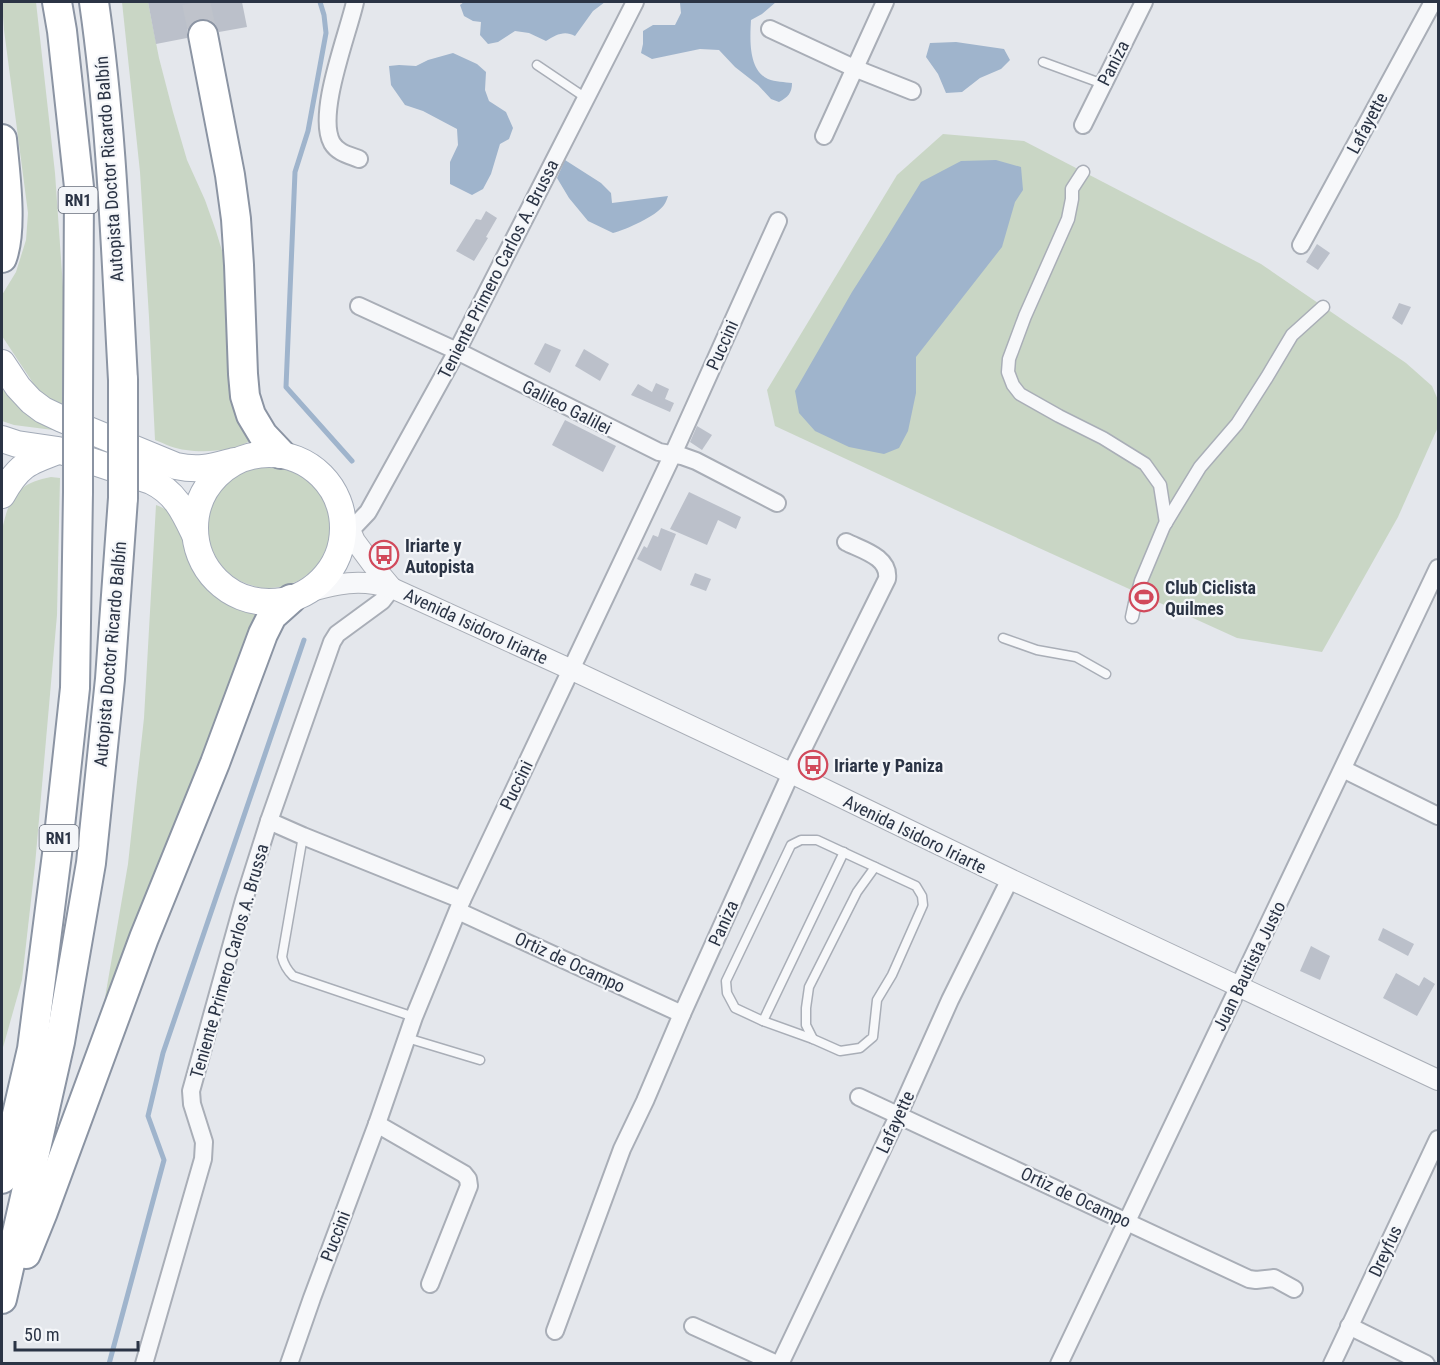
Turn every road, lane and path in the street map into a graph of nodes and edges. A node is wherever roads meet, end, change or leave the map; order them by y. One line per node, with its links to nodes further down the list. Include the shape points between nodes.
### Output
1 (57, 2): 67 (highway, Autopista Doctor Ricardo Balbín / RN1, bridge, via 78,187 75,688 32,1049)
2 (94, 2): 71 (highway, Autopista Doctor Ricardo Balbín / RN1, bridge, via 112,178 123,380 123,498 91,863 60,1042)
3 (355, 2): 19 (street, via 328,108 327,132 338,151)
4 (635, 2): 15 (street, Teniente Primero Carlos A. Brussa)
5 (885, 2): 12 (street)
6 (1144, 2): 13 (street, Paniza)
7 (1436, 2): 22 (street, Lafayette)
8 (770, 29): 12 (street)
9 (203, 35): 30 (highway, via 236,219 245,396 263,435)
10 (1043, 62): 13 (lane)
11 (537, 65): 15 (lane)
12 (855, 68): 14 (street); 17 (street)
13 (1103, 84): 16 (street, Paniza)
14 (912, 91)
15 (586, 98): 26 (street, Teniente Primero Carlos A. Brussa)
16 (1083, 125)
17 (824, 136)
18 (2, 139): 23 (highway, via 8,220)
19 (359, 159)
20 (1083, 172): 36 (street, via 1072,189 1068,219 1025,316 1008,372 1020,394 1145,464 1160,485)
21 (778, 221): 31 (street, Puccini)
22 (1301, 245)
23 (2, 258)
24 (359, 306): 26 (street, Galileo Galilei)
25 (1323, 307): 36 (street, via 1292,335 1237,424 1200,467)
26 (457, 351): 31 (street, Galileo Galilei, via 659,452); 35 (street, Teniente Primero Carlos A. Brussa, via 368,512)
27 (2, 363): 32 (main road, via 18,387 43,410 154,458 192,469)
28 (2, 439): 29 (main road)
29 (58, 450): 33 (main road, via 22,467); 37 (main road, via 160,486 182,508)
30 (281, 454): 32 (main road); 35 (main road, via 302,461 320,474 334,492)
31 (673, 454): 34 (street, Galileo Galilei, via 696,460); 44 (street, Puccini)
32 (240, 459): 37 (main road, via 219,472 204,491 196,513)
33 (2, 495)
34 (777, 503)
35 (346, 522): 40 (street, Avenida Isidoro Iriarte, via 355,541); 41 (main road, via 332,567 320,582)
36 (1166, 523): 42 (street, via 1141,581)
37 (196, 537): 41 (main road, via 201,558 229,590 248,599 269,602)
38 (846, 542): 47 (street, Paniza, via 880,559 887,579)
39 (1438, 568): 46 (street, Juan Bautista Justo)
40 (392, 588): 41 (street, Avenida Isidoro Iriarte, via 362,582); 44 (street, Avenida Isidoro Iriarte); 49 (street, Teniente Primero Carlos A. Brussa, via 332,642)
41 (297, 596): 72 (highway, via 272,616 263,634)
42 (1132, 617)
43 (1003, 638): 45 (lane, via 1037,650 1076,657)
44 (572, 670): 47 (street, Avenida Isidoro Iriarte); 54 (street, Puccini)
45 (1106, 674)
46 (1343, 769): 48 (street); 55 (street, Juan Bautista Justo)
47 (791, 773): 53 (street, Avenida Isidoro Iriarte); 56 (street, Paniza)
48 (1438, 816)
49 (269, 821): 50 (street, Ortiz de Ocampo); 77 (street, Teniente Primero Carlos A. Brussa, via 192,1091 204,1142 203,1159)
50 (303, 836): 54 (street, Ortiz de Ocampo); 57 (lane, via 282,957 284,965 293,976)
51 (844, 852): 52 (lane); 58 (lane); 58 (lane, via 817,840 801,840 791,845 726,981 735,1008)
52 (875, 867): 60 (lane, via 857,892 809,987 806,1025); 60 (lane, via 915,886 923,904 878,1000 873,1037 860,1048 840,1051)
53 (1010, 879): 55 (street, Avenida Isidoro Iriarte); 64 (street, Lafayette)
54 (460, 906): 56 (street, Ortiz de Ocampo); 57 (street, Puccini)
55 (1239, 987): 62 (street, Avenida Isidoro Iriarte); 68 (street, Juan Bautista Justo)
56 (682, 1014): 75 (street, Paniza, via 622,1149)
57 (414, 1017): 59 (street, Puccini)
58 (763, 1021): 60 (lane)
59 (407, 1038): 61 (lane); 65 (street, Puccini)
60 (813, 1039)
61 (480, 1060)
62 (1438, 1080)
63 (859, 1097): 64 (street, Ortiz de Ocampo)
64 (899, 1114): 68 (street, Ortiz de Ocampo); 79 (street, Lafayette)
65 (377, 1124): 69 (street, via 468,1179 470,1186); 78 (street, Puccini)
66 (1438, 1139): 74 (street, Dreyfus)
67 (2, 1179)
68 (1126, 1221): 70 (street, Ortiz de Ocampo, via 1249,1279 1274,1278); 76 (street, Juan Bautista Justo)
69 (430, 1284)
70 (1294, 1289)
71 (2, 1299)
72 (2, 1312)
73 (693, 1326): 79 (street)
74 (1349, 1326): 80 (street, Dreyfus); 81 (street)
75 (555, 1331)
76 (1061, 1363)
77 (144, 1364)
78 (289, 1364)
79 (778, 1364)
80 (1332, 1364)
81 (1426, 1364)

